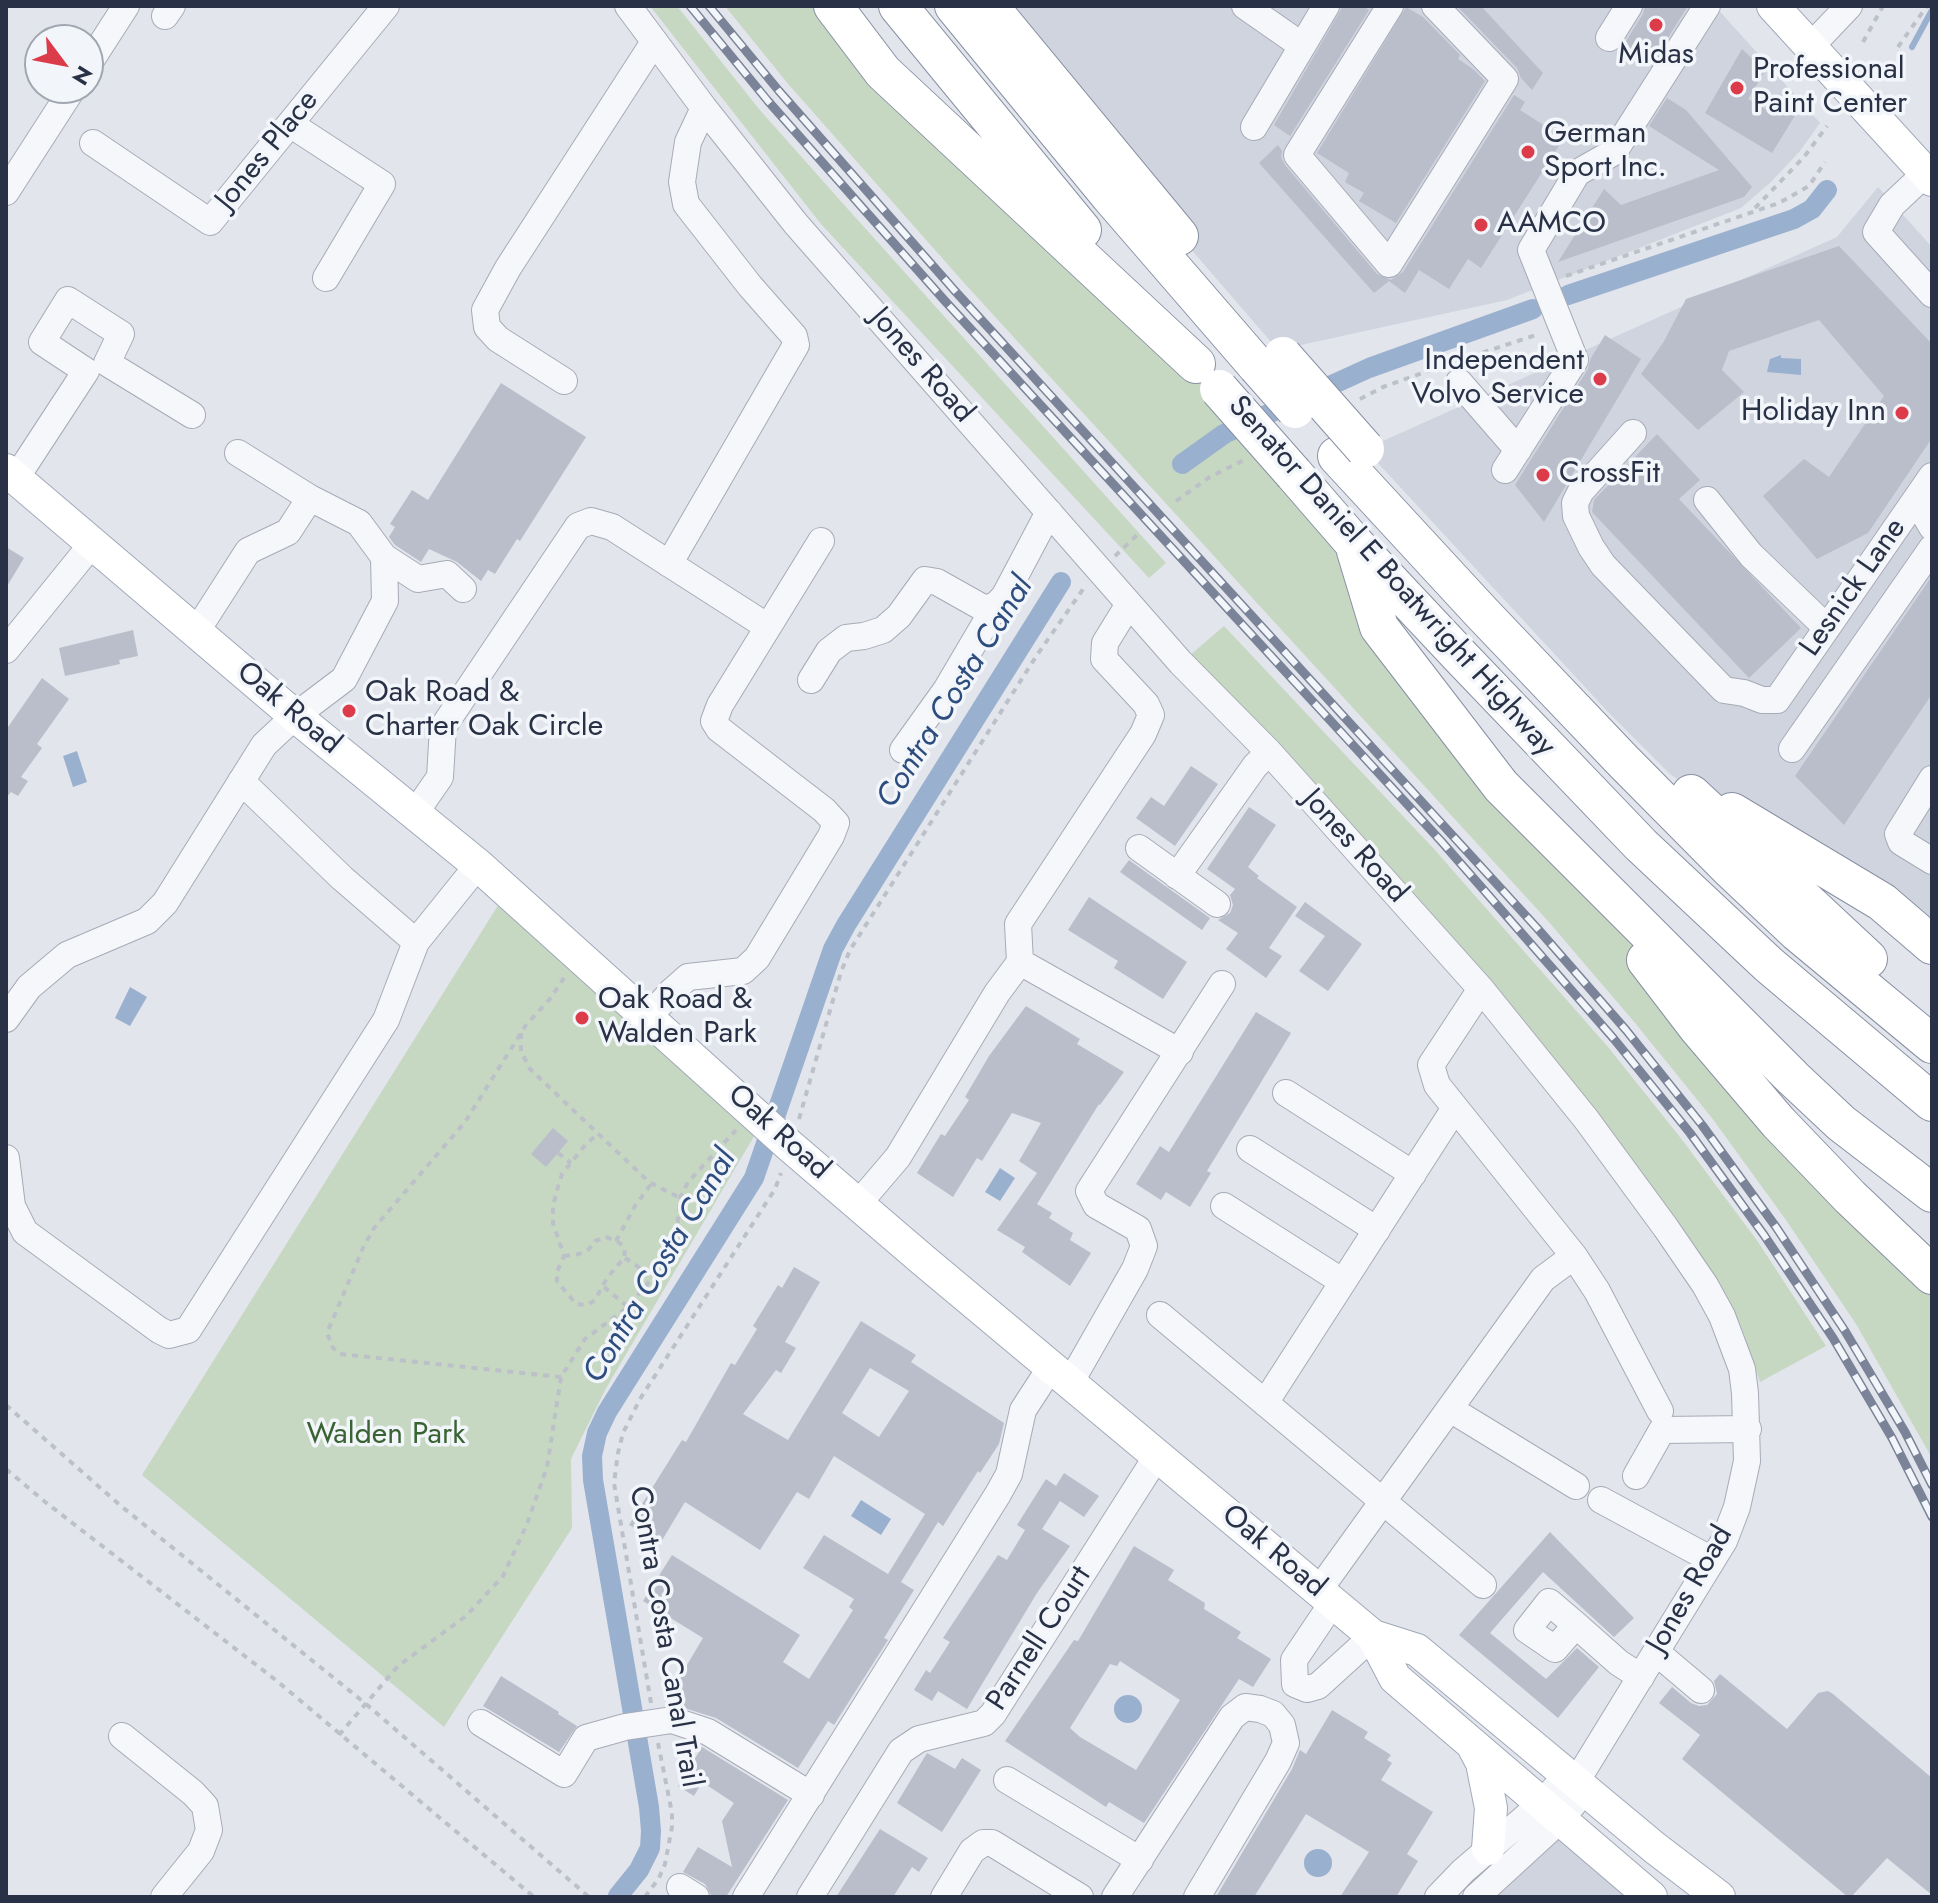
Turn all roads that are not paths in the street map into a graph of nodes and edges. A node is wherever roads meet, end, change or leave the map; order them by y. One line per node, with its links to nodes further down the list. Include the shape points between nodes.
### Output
1 (126, 6): 17 (street)
2 (386, 6): 23 (street, Jones Place)
3 (628, 6): 18 (street, Jones Road)
4 (833, 6): 31 (highway, via 883,72)
5 (898, 6): 31 (highway, Senator Daniel E Boatwright Highway)
6 (954, 6): 30 (highway, via 1110,196)
7 (989, 6): 30 (highway)
8 (1245, 6): 19 (street)
9 (1326, 6): 19 (street)
10 (1390, 6): 11 (street, via 1297,155 1389,264 1505,79)
11 (1435, 6)
12 (1629, 6): 16 (street)
13 (1707, 6): 33 (street, via 1614,152 1577,173 1531,250 1575,360 1512,460)
14 (1773, 6): 20 (main road)
15 (1849, 6): 20 (street)
16 (1609, 38)
17 (104, 40)
18 (654, 42): 22 (street, Jones Road); 32 (street, via 485,310 487,327 498,339)
19 (1301, 45): 24 (street)
20 (1810, 47): 26 (main road)
21 (63, 104): 27 (street)
22 (704, 108): 43 (street, Jones Road, via 796,224); 50 (street, via 688,142 682,182 686,204 796,345)
23 (290, 124): 25 (street, Jones Place, via 210,222); 28 (street, via 382,184)
24 (1254, 127)
25 (93, 143)
26 (1929, 176): 29 (street, via 1892,205 1876,232)
27 (6, 192)
28 (326, 278)
29 (1932, 294)
30 (1270, 361): 36 (highway, bridge)
31 (1204, 372): 46 (highway, Senator Daniel E Boatwright Highway, bridge)
32 (564, 381)
33 (1459, 382)
34 (192, 415): 38 (street, via 96,367)
35 (1633, 433): 55 (street, Lesnick Lane, via 1581,491 1576,516 1603,565 1724,690 1777,700)
36 (1351, 452): 63 (highway); 81 (highway, via 1481,612 1623,761 1797,932)
37 (238, 453): 40 (street)
38 (11, 474): 47 (main road, Oak Road)
39 (1932, 476): 42 (street, Lesnick Lane)
40 (310, 498): 49 (street, via 359,523); 56 (street, via 288,532 248,551)
41 (1707, 500): 55 (street, via 1751,555)
42 (1916, 500): 44 (street); 55 (street, Lesnick Lane)
43 (1049, 512): 52 (street, Jones Road); 53 (street)
44 (1932, 527)
45 (821, 541): 54 (street)
46 (1352, 541): 67 (highway, via 1379,627 1501,786); 84 (highway, Senator Daniel E Boatwright Highway, via 1641,845 1769,965)
47 (92, 544): 56 (main road, Oak Road); 57 (street)
48 (1932, 548): 60 (street)
49 (384, 557): 51 (street, via 418,579 447,574); 59 (street, via 385,601 344,679)
50 (669, 564): 54 (street); 66 (street, via 612,527 591,521 578,526 443,727 440,777)
51 (463, 589)
52 (1129, 604): 62 (street, Jones Road); 75 (street, via 1105,643 1104,659 1151,715 1018,924)
53 (996, 605): 58 (street, via 985,609 925,580 883,630 846,638 829,651); 61 (street)
54 (768, 627): 79 (street, via 714,721 836,823 757,958 743,971 688,977)
55 (1827, 628)
56 (196, 632): 59 (main road, Oak Road)
57 (6, 650)
58 (811, 680)
59 (295, 716): 65 (street, via 264,745); 66 (main road, Oak Road)
60 (1792, 749)
61 (903, 750)
62 (1269, 752): 71 (street); 77 (street, Jones Road)
63 (1671, 775): 74 (highway, via 1882,902); 78 (highway, via 1836,931)
64 (1932, 779): 69 (street, via 1898,834 1901,842)
65 (241, 781): 73 (street); 80 (street, via 165,903 147,921 67,955 29,987)
66 (415, 813): 70 (main road, Oak Road)
67 (1560, 846): 89 (highway, via 1812,1096); 94 (highway, via 1698,1028 1778,1122)
68 (1139, 848): 71 (street)
69 (1932, 861)
70 (478, 865): 73 (street); 79 (main road, Oak Road)
71 (1177, 876): 72 (street)
72 (1217, 904)
73 (416, 942): 87 (street, via 386,1020 188,1330 169,1335 159,1330 25,1232 12,1206)
74 (1932, 945)
75 (1020, 962): 82 (street); 90 (street, via 898,1157)
76 (1222, 984): 82 (street)
77 (1481, 989): 85 (street, via 1431,1065 1437,1085); 101 (street, Jones Road, via 1586,1119 1705,1285 1742,1369)
78 (1932, 1011)
79 (648, 1018): 90 (main road, Oak Road)
80 (6, 1019)
81 (1932, 1044)
82 (1180, 1052): 97 (street, via 1089,1191 1096,1205 1138,1229 1144,1246 1135,1269)
83 (1286, 1093): 88 (street)
84 (1932, 1102)
85 (1455, 1108): 88 (street); 93 (street)
86 (1250, 1149): 92 (street)
87 (6, 1158)
88 (1413, 1174): 92 (street)
89 (1932, 1193)
90 (858, 1204): 97 (main road, Oak Road)
91 (1224, 1206): 95 (street)
92 (1377, 1230): 95 (street)
93 (1574, 1256): 99 (street, via 1543,1279); 100 (street)
94 (1932, 1275)
95 (1343, 1282): 98 (street)
96 (1160, 1315): 98 (street)
97 (1061, 1375): 102 (main road, Oak Road); 122 (street, via 1023,1410 1009,1474 998,1494)
98 (1265, 1403): 106 (street)
99 (1450, 1409): 104 (street); 106 (street)
100 (1660, 1411)
101 (1748, 1429): 103 (street, via 1662,1430); 107 (street, Jones Road, via 1737,1507)
102 (1157, 1456): 109 (main road, Oak Road); 128 (street, Parnell Court, via 993,1714 984,1723 919,1739 901,1751)
103 (1636, 1476)
104 (1576, 1486)
105 (1601, 1500): 107 (street)
106 (1384, 1502): 108 (street); 109 (street)
107 (1712, 1560): 112 (street, Jones Road)
108 (1483, 1585)
109 (1326, 1596): 111 (main road, Oak Road); 114 (street, via 1294,1660)
110 (1576, 1625): 113 (street)
111 (1373, 1636): 114 (street, via 1318,1686); 119 (main road, Oak Road, via 1395,1678); 121 (main road, Oak Road, via 1417,1650)
112 (1656, 1652): 113 (street, Jones Road); 115 (street)
113 (1641, 1677): 121 (street, Jones Road)
114 (1295, 1684): 116 (street)
115 (1701, 1690)
116 (1273, 1714): 125 (street, via 1245,1707 1232,1717); 132 (street, via 1286,1743)
117 (481, 1723): 122 (street, via 564,1774 586,1738 672,1720 693,1725)
118 (122, 1736): 126 (street, via 205,1806 209,1830 201,1851)
119 (1471, 1743): 123 (main road, Oak Road); 124 (main road, via 1488,1789)
120 (1007, 1780): 125 (street)
121 (1576, 1782): 123 (street, Jones Road); 136 (main road, Oak Road)
122 (811, 1795): 127 (street)
123 (1550, 1812): 124 (street, Jones Road); 134 (street, Jones Road); 135 (main road, Oak Road)
124 (1488, 1849): 133 (street, Jones Road)
125 (1140, 1860): 131 (street)
126 (164, 1897)
127 (746, 1897)
128 (810, 1897)
129 (944, 1897): 130 (street, via 972,1851 983,1843 992,1843)
130 (1080, 1897)
131 (1115, 1897)
132 (1197, 1897)
133 (1438, 1897)
134 (1476, 1897)
135 (1651, 1897)
136 (1719, 1897)

